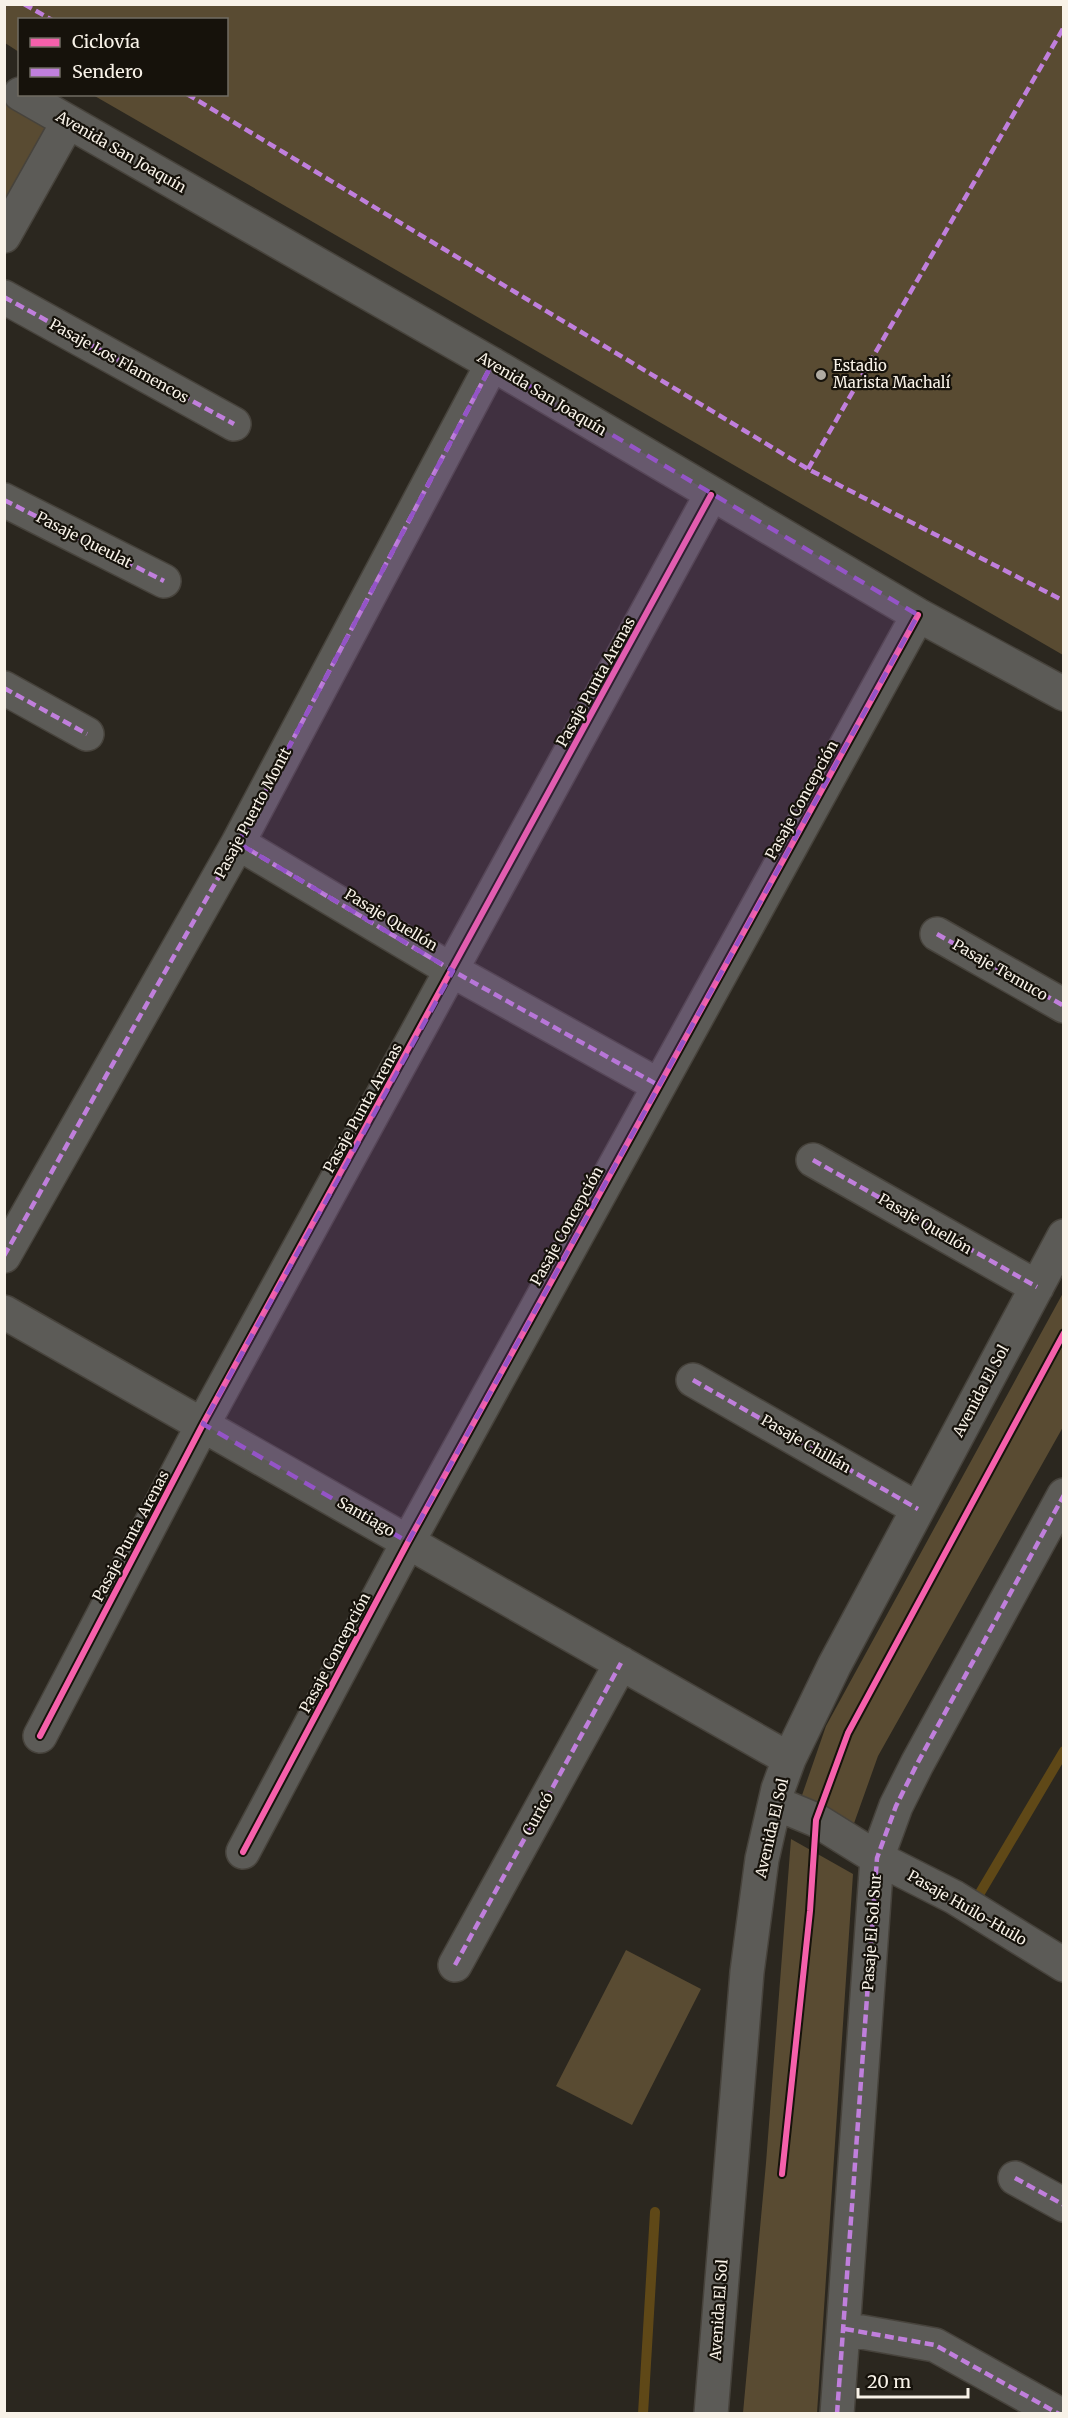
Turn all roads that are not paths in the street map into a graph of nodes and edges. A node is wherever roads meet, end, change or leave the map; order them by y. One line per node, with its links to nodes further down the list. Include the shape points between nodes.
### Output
1 (4, 85): 2 (street, Avenida San Joaquín)
2 (18, 93)
3 (23, 96): 4 (street, Avenida San Joaquín)
4 (68, 122): 5 (street); 7 (street, Avenida San Joaquín)
5 (4, 236)
6 (4, 297): 8 (street, Pasaje Los Flamencos)
7 (492, 364): 9 (street, Avenida San Joaquín); 16 (street, Pasaje Puerto Montt)
8 (234, 424)
9 (711, 495): 12 (street, Avenida San Joaquín); 18 (street, Pasaje Punta Arenas)
10 (4, 500): 11 (street, Pasaje Queulat)
11 (164, 581)
12 (918, 615): 14 (street, Avenida San Joaquín); 20 (street, Pasaje Concepción)
13 (4, 688): 15 (street)
14 (1064, 694)
15 (87, 734)
16 (238, 843): 18 (street, Pasaje Quellón); 23 (street, Pasaje Puerto Montt)
17 (937, 934): 19 (street, Pasaje Temuco)
18 (453, 971): 20 (street, Pasaje Quellón); 27 (street, Pasaje Punta Arenas)
19 (1064, 1006)
20 (658, 1085): 30 (street, Pasaje Concepción)
21 (813, 1160): 24 (street, Pasaje Quellón)
22 (1064, 1236): 24 (street, Avenida El Sol)
23 (4, 1256)
24 (1037, 1287): 29 (street, Avenida El Sol)
25 (4, 1312): 27 (street, Santiago)
26 (693, 1380): 29 (street, Pasaje Chillán)
27 (203, 1424): 30 (street, Santiago); 32 (street, Pasaje Punta Arenas)
28 (1064, 1496): 36 (street, Pasaje El Sol Sur, via 917,1764)
29 (918, 1509): 33 (street, Avenida El Sol)
30 (408, 1542): 31 (street, Santiago); 35 (street, Pasaje Concepción)
31 (621, 1663): 33 (street, Santiago); 37 (street, Curicó)
32 (40, 1736)
33 (789, 1760): 34 (street, Avenida El Sol)
34 (774, 1803): 36 (street, Pasaje Huilo-Huilo, via 816,1820); 42 (street, Avenida El Sol, via 762,1859 746,1982)
35 (243, 1852)
36 (877, 1857): 38 (street, Pasaje Huilo-Huilo, via 954,1897); 41 (street, Pasaje El Sol Sur)
37 (455, 1965)
38 (1064, 1965)
39 (1015, 2178): 40 (street)
40 (1064, 2205)
41 (845, 2329): 43 (street, Pasaje El Sol Sur); 44 (street, via 935,2345)
42 (711, 2414)
43 (837, 2414)
44 (1059, 2414)

